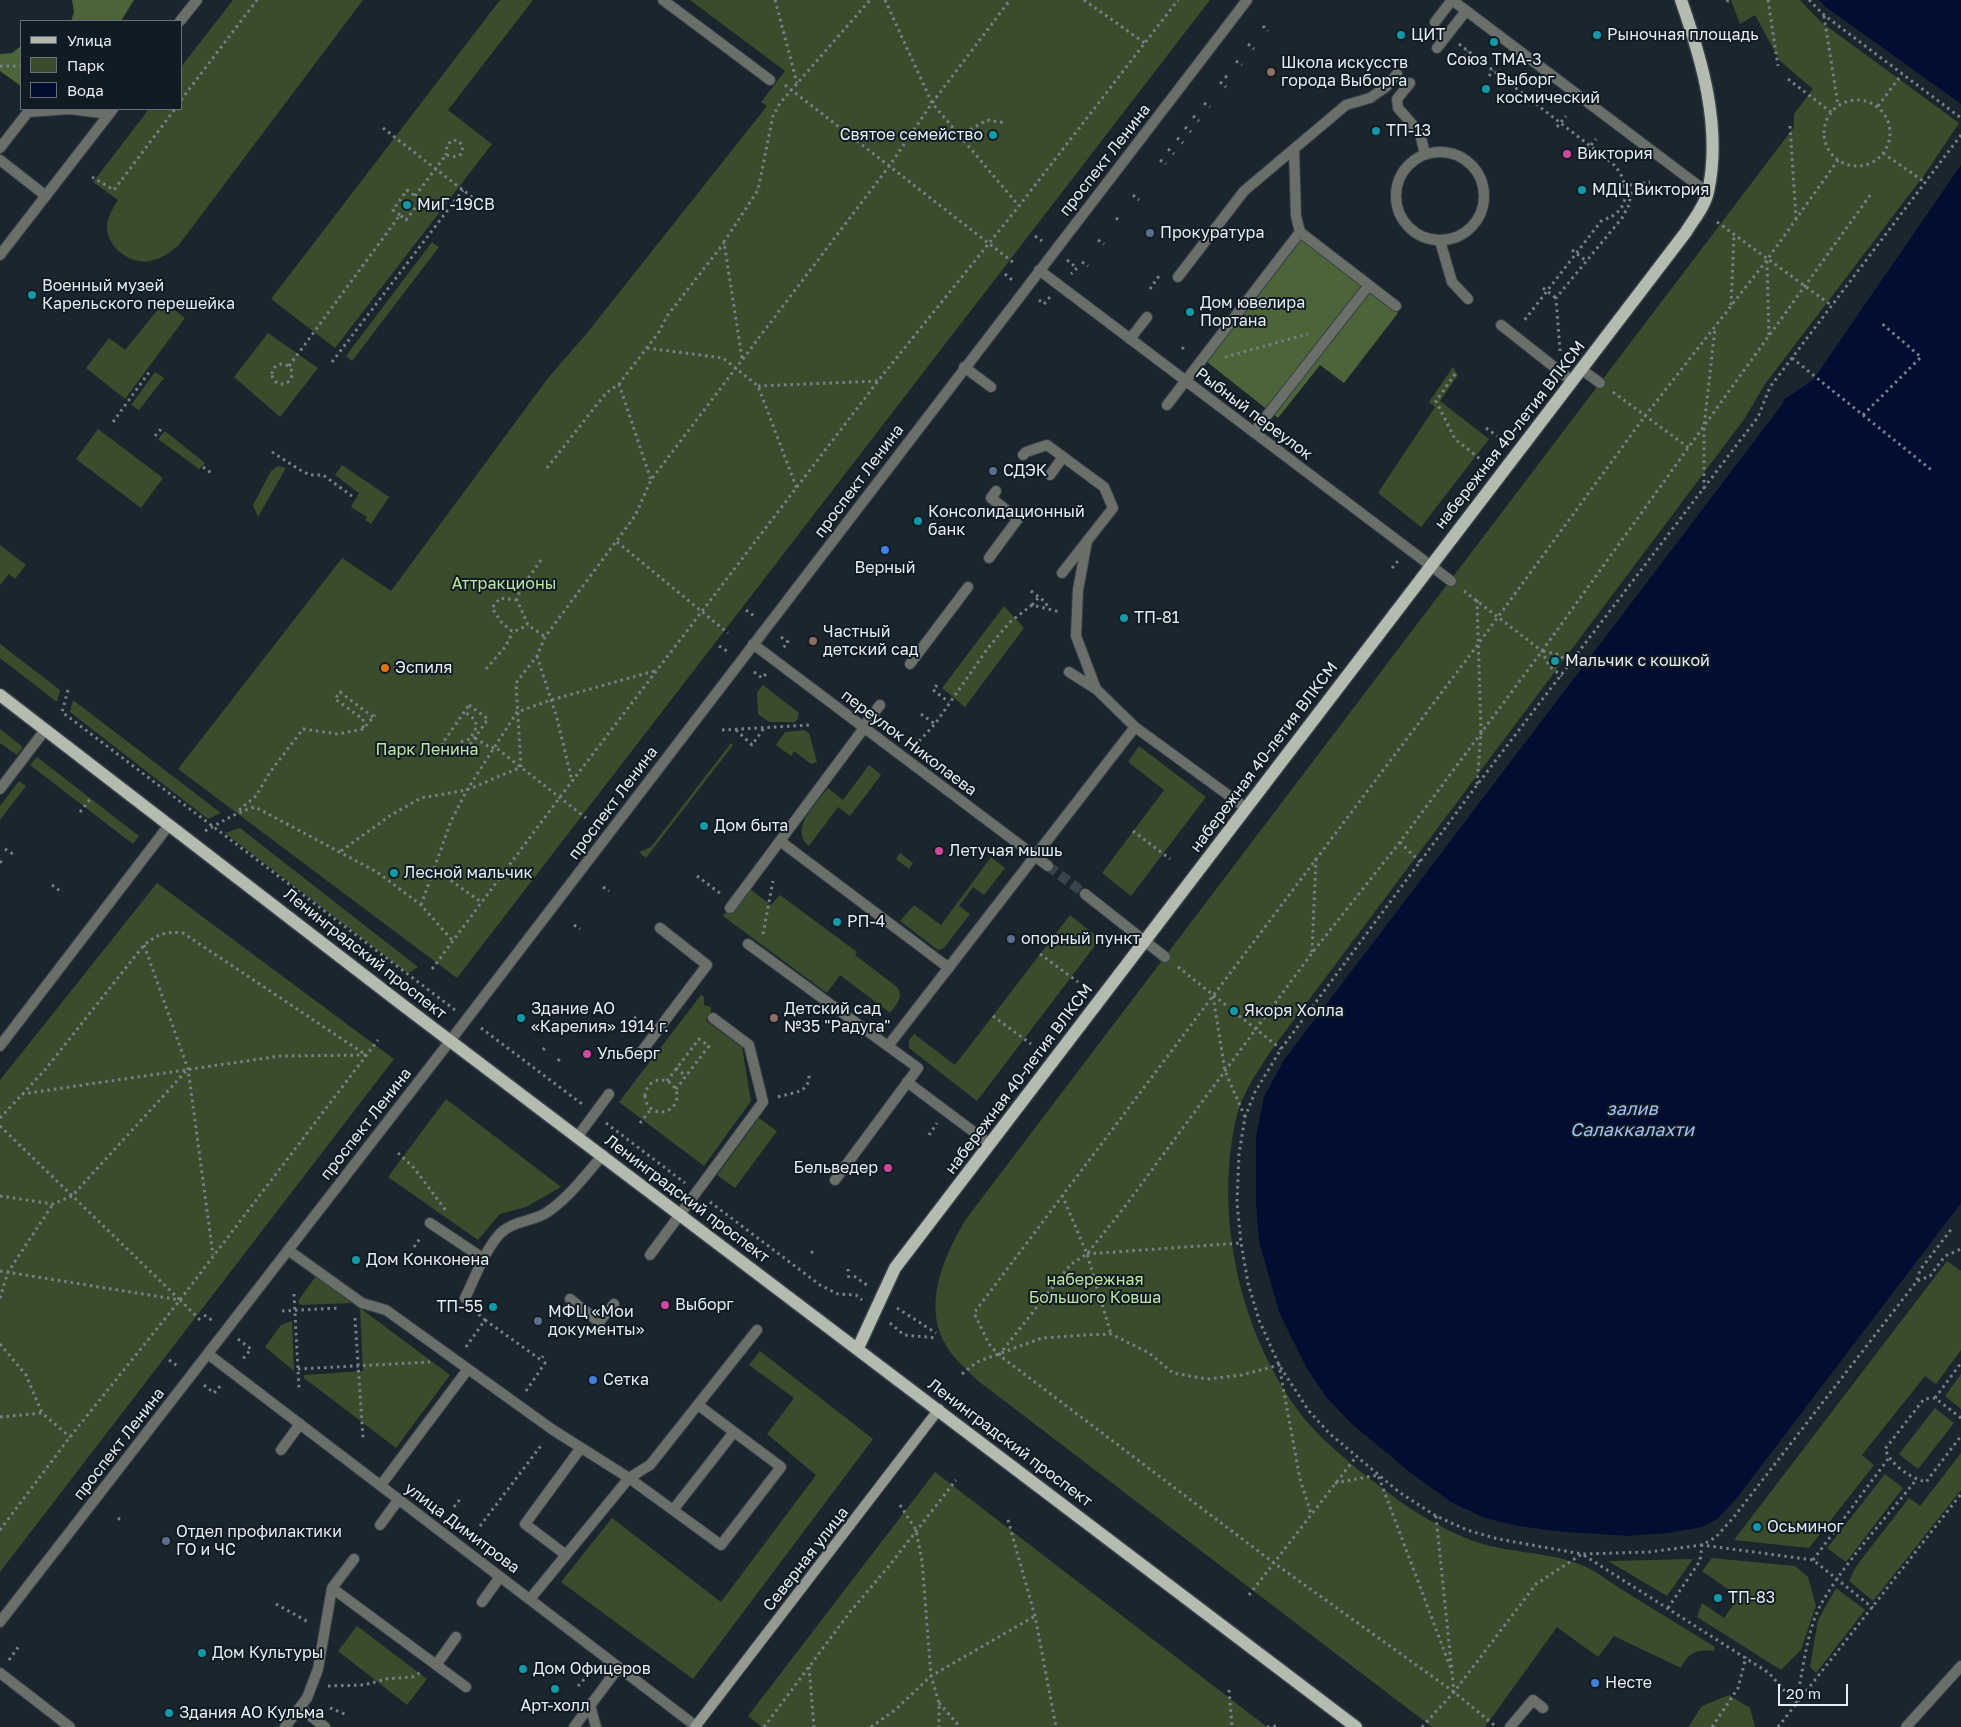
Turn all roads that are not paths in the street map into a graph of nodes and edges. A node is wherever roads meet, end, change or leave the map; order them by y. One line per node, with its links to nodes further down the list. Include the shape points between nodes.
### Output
1 (197, 0): 7 (street)
2 (663, 0): 11 (street)
3 (1247, 0): 25 (street, проспект Ленина)
4 (1452, 0): 6 (street); 8 (street)
5 (1682, 0): 20 (main road, via 1702,68 1709,111 1712,142)
6 (1466, 11): 9 (street); 20 (street)
7 (181, 20)
8 (1435, 22)
9 (1437, 48)
10 (1397, 74): 17 (street, via 1370,98 1346,105)
11 (774, 80)
12 (1410, 84): 18 (street, via 1397,99 1398,108 1420,133)
13 (56, 110): 16 (street, via 28,112)
14 (90, 110): 15 (street)
15 (111, 111): 21 (street)
16 (0, 148)
17 (1294, 149): 22 (street, via 1296,216); 26 (street, via 1244,191)
18 (1425, 154): 23 (street, via 1410,162 1398,179 1396,202 1405,224 1418,235); 23 (street, via 1442,151 1456,154 1472,164 1483,182 1484,202 1479,218 1462,235)
19 (0, 160): 21 (street)
20 (1708, 193): 34 (main road, набережная 40-летия ВЛКСМ, via 1686,232)
21 (46, 196): 24 (street)
22 (1300, 232): 27 (street); 36 (street)
23 (1440, 240): 28 (street, via 1452,282)
24 (0, 255)
25 (1039, 270): 32 (street, Рыбный переулок); 33 (street, проспект Ленина)
26 (1178, 277)
27 (1369, 285): 29 (street); 40 (street)
28 (1468, 299)
29 (1396, 306)
30 (1147, 317): 32 (street)
31 (1501, 325): 35 (street)
32 (1130, 339): 36 (street, Рыбный переулок)
33 (964, 368): 38 (street); 51 (street, проспект Ленина)
34 (1581, 369): 35 (main road, набережная 40-летия ВЛКСМ); 37 (street)
35 (1572, 380): 47 (main road, набережная 40-летия ВЛКСМ)
36 (1186, 381): 39 (street); 40 (street, Рыбный переулок)
37 (1600, 383)
38 (990, 387)
39 (1167, 405)
40 (1254, 432): 47 (street, Рыбный переулок)
41 (1024, 455): 42 (street, via 1047,445)
42 (1063, 457): 43 (street); 45 (street, via 1104,487 1113,508)
43 (1050, 475)
44 (996, 491): 46 (street, via 991,498 1020,515)
45 (1087, 542): 48 (street); 54 (street, via 1078,590 1076,636)
46 (989, 558)
47 (1430, 566): 49 (street, Рыбный переулок); 61 (main road, набережная 40-летия ВЛКСМ)
48 (1062, 573)
49 (1451, 581)
50 (968, 587): 52 (street)
51 (753, 644): 58 (street, переулок Николаева); 74 (street, проспект Ленина)
52 (910, 664)
53 (1068, 672): 54 (street)
54 (1096, 689): 57 (street)
55 (0, 696): 59 (main road, Ленинградский проспект)
56 (880, 705): 58 (street)
57 (1135, 727): 61 (street); 64 (street)
58 (864, 728): 63 (street); 64 (street, переулок Николаева)
59 (45, 730): 60 (street); 62 (main road, Ленинградский проспект)
60 (0, 789)
61 (1246, 808): 69 (main road, набережная 40-летия ВЛКСМ)
62 (170, 824): 74 (main road, Ленинградский проспект); 75 (street)
63 (780, 841): 67 (street); 72 (street)
64 (1035, 856): 65 (street, переулок Николаева); 72 (street)
65 (1048, 866)
66 (1085, 894): 69 (street)
67 (731, 905)
68 (660, 928): 77 (street, via 707,965)
69 (1145, 940): 71 (street); 81 (main road, набережная 40-летия ВЛКСМ)
70 (748, 944): 76 (street)
71 (1165, 957)
72 (949, 968): 76 (street)
73 (713, 1018): 84 (street, via 749,1045 763,1102)
74 (450, 1041): 80 (main road, Ленинградский проспект); 86 (street, проспект Ленина)
75 (0, 1046)
76 (888, 1046): 78 (street, via 918,1068)
77 (642, 1051)
78 (908, 1082): 81 (street); 83 (street)
79 (609, 1094): 80 (street)
80 (578, 1136): 82 (main road, Ленинградский проспект)
81 (990, 1144): 93 (main road, набережная 40-летия ВЛКСМ, via 895,1268)
82 (602, 1155): 84 (main road, Ленинградский проспект); 88 (street, via 570,1193 545,1213 516,1223 499,1235)
83 (835, 1180)
84 (680, 1214): 87 (street); 93 (main road, Ленинградский проспект)
85 (430, 1223): 88 (street)
86 (288, 1250): 94 (street, проспект Ленина); 95 (street, via 357,1304 386,1310)
87 (650, 1255)
88 (484, 1258): 89 (street)
89 (465, 1298)
90 (570, 1300): 91 (street, via 599,1322)
91 (614, 1304)
92 (757, 1330): 96 (street)
93 (858, 1348): 97 (main road, Ленинградский проспект)
94 (208, 1354): 98 (street, улица Димитрова); 113 (street, проспект Ленина)
95 (468, 1369): 100 (street); 103 (street)
96 (698, 1406): 99 (street); 102 (street, via 650,1465)
97 (939, 1409): 128 (main road, Северная улица); 129 (main road, Ленинградский проспект)
98 (300, 1424): 101 (street); 103 (street, улица Димитрова)
99 (734, 1432): 105 (street); 105 (street, via 781,1467 721,1545)
100 (580, 1449): 102 (street); 107 (street, via 524,1524)
101 (281, 1450)
102 (629, 1478): 105 (street); 107 (street)
103 (381, 1485): 104 (street, улица Димитрова)
104 (399, 1499): 106 (street); 109 (street, улица Димитрова)
105 (673, 1510)
106 (380, 1525)
107 (566, 1555): 111 (street)
108 (354, 1559): 110 (street)
109 (500, 1577): 111 (street, улица Димитрова); 112 (street)
110 (332, 1588): 115 (street); 121 (street, via 318,1669)
111 (530, 1599): 117 (street, улица Димитрова)
112 (482, 1602)
113 (0, 1622)
114 (456, 1637): 115 (street)
115 (436, 1665): 119 (street)
116 (1961, 1666): 131 (street)
117 (619, 1667): 120 (street); 128 (street, улица Димитрова)
118 (0, 1674): 123 (street)
119 (466, 1687)
120 (590, 1705): 126 (street); 127 (street)
121 (300, 1708): 124 (street); 125 (street)
122 (1543, 1708): 130 (street, via 1533,1700)
123 (70, 1727)
124 (286, 1727)
125 (325, 1727)
126 (574, 1727)
127 (596, 1727)
128 (696, 1727)
129 (1356, 1727)
130 (1511, 1727)
131 (1906, 1727)

